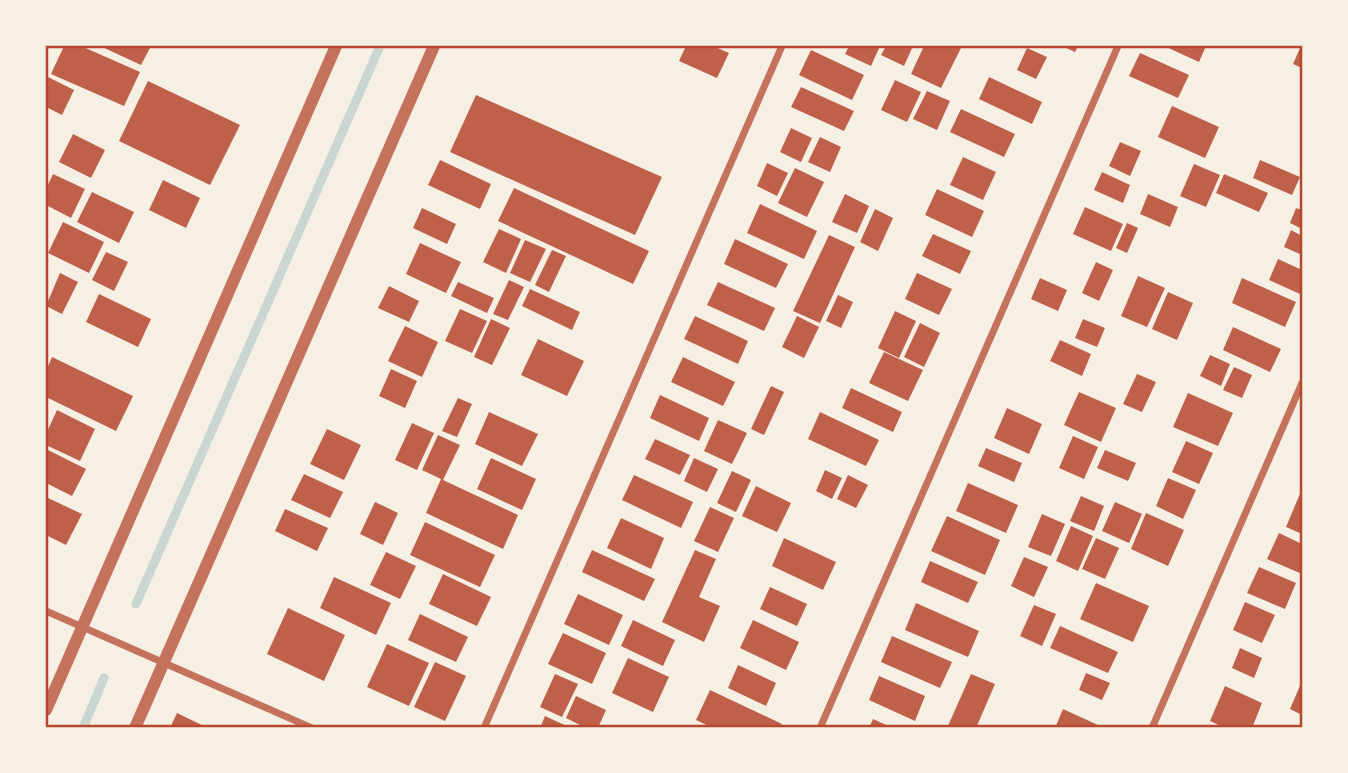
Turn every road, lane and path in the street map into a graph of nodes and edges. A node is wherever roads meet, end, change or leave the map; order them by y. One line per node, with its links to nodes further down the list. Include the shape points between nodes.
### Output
1 (336, 46): 7 (street)
2 (434, 46): 8 (street)
3 (782, 46): 12 (street)
4 (1118, 46): 13 (street)
5 (1303, 383): 14 (street)
6 (46, 611): 7 (street)
7 (82, 627): 8 (street); 9 (street)
8 (163, 663): 10 (street); 11 (street)
9 (46, 710)
10 (135, 727)
11 (312, 727)
12 (484, 727)
13 (820, 727)
14 (1152, 727)

